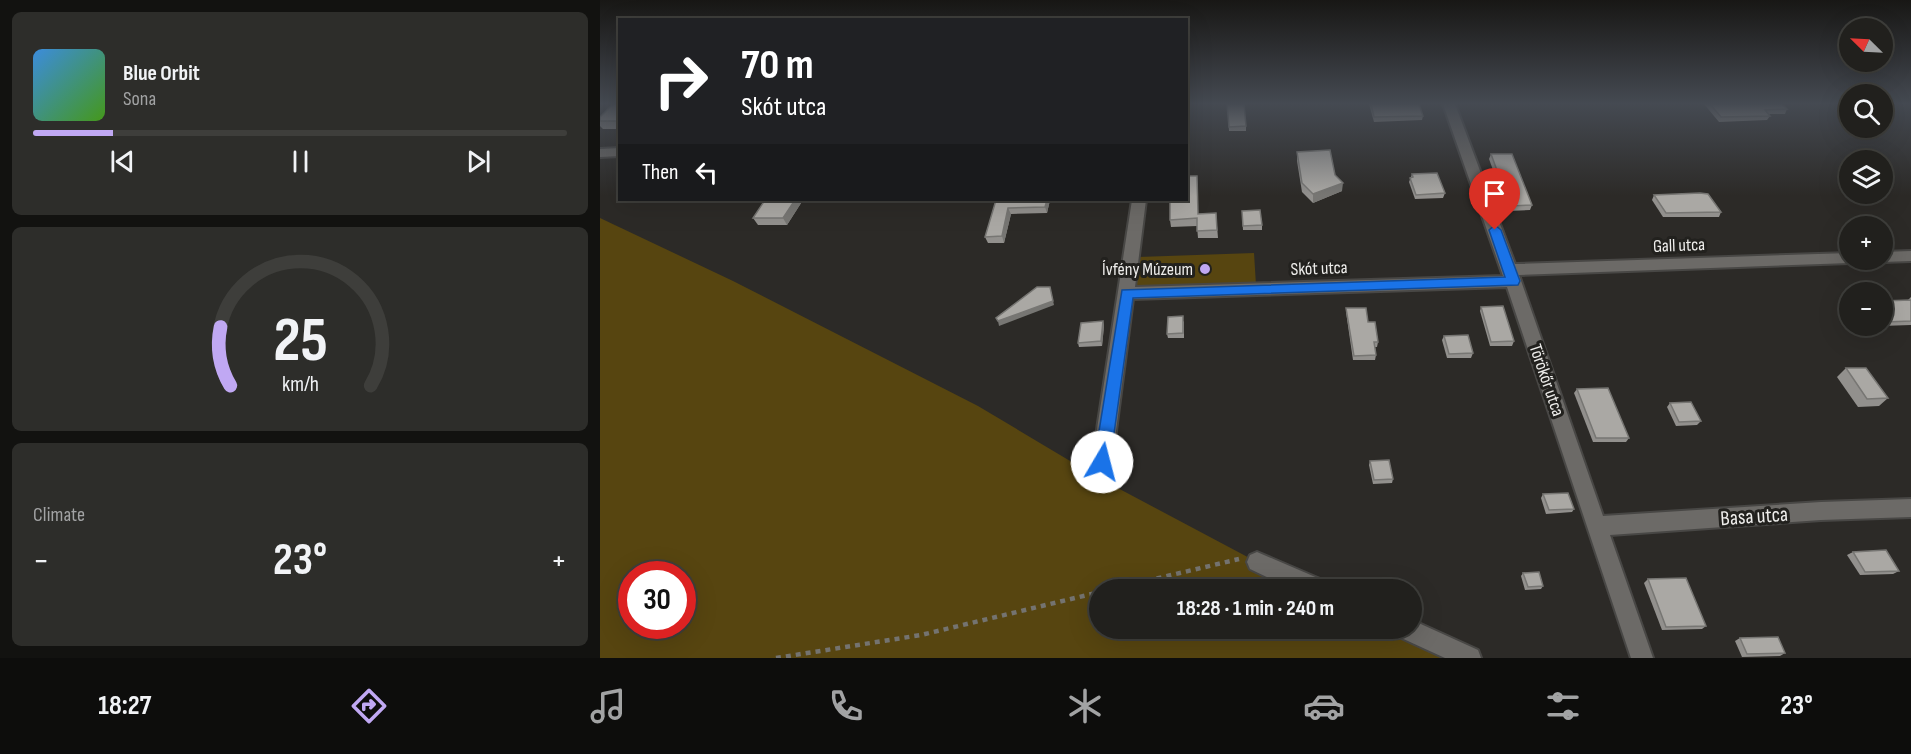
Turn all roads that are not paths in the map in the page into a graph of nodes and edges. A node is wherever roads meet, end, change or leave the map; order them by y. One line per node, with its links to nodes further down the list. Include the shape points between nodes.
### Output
1 (1460, 135): 8 (street, Törökőr utca)
2 (618, 152): 3 (street)
3 (600, 153)
4 (1138, 201): 9 (street)
5 (1911, 256): 6 (street)
6 (1893, 257)
7 (1839, 259): 8 (street, Gall utca)
8 (1511, 276): 9 (street, Skót utca); 12 (street, Törökőr utca)
9 (1127, 293): 10 (street)
10 (1102, 462)
11 (1911, 508): 12 (street, Basa utca)
12 (1597, 526): 17 (street, Törökőr utca)
13 (1257, 562): 14 (street)
14 (1295, 579)
15 (1422, 636): 16 (street)
16 (1470, 658)
17 (1642, 658)

